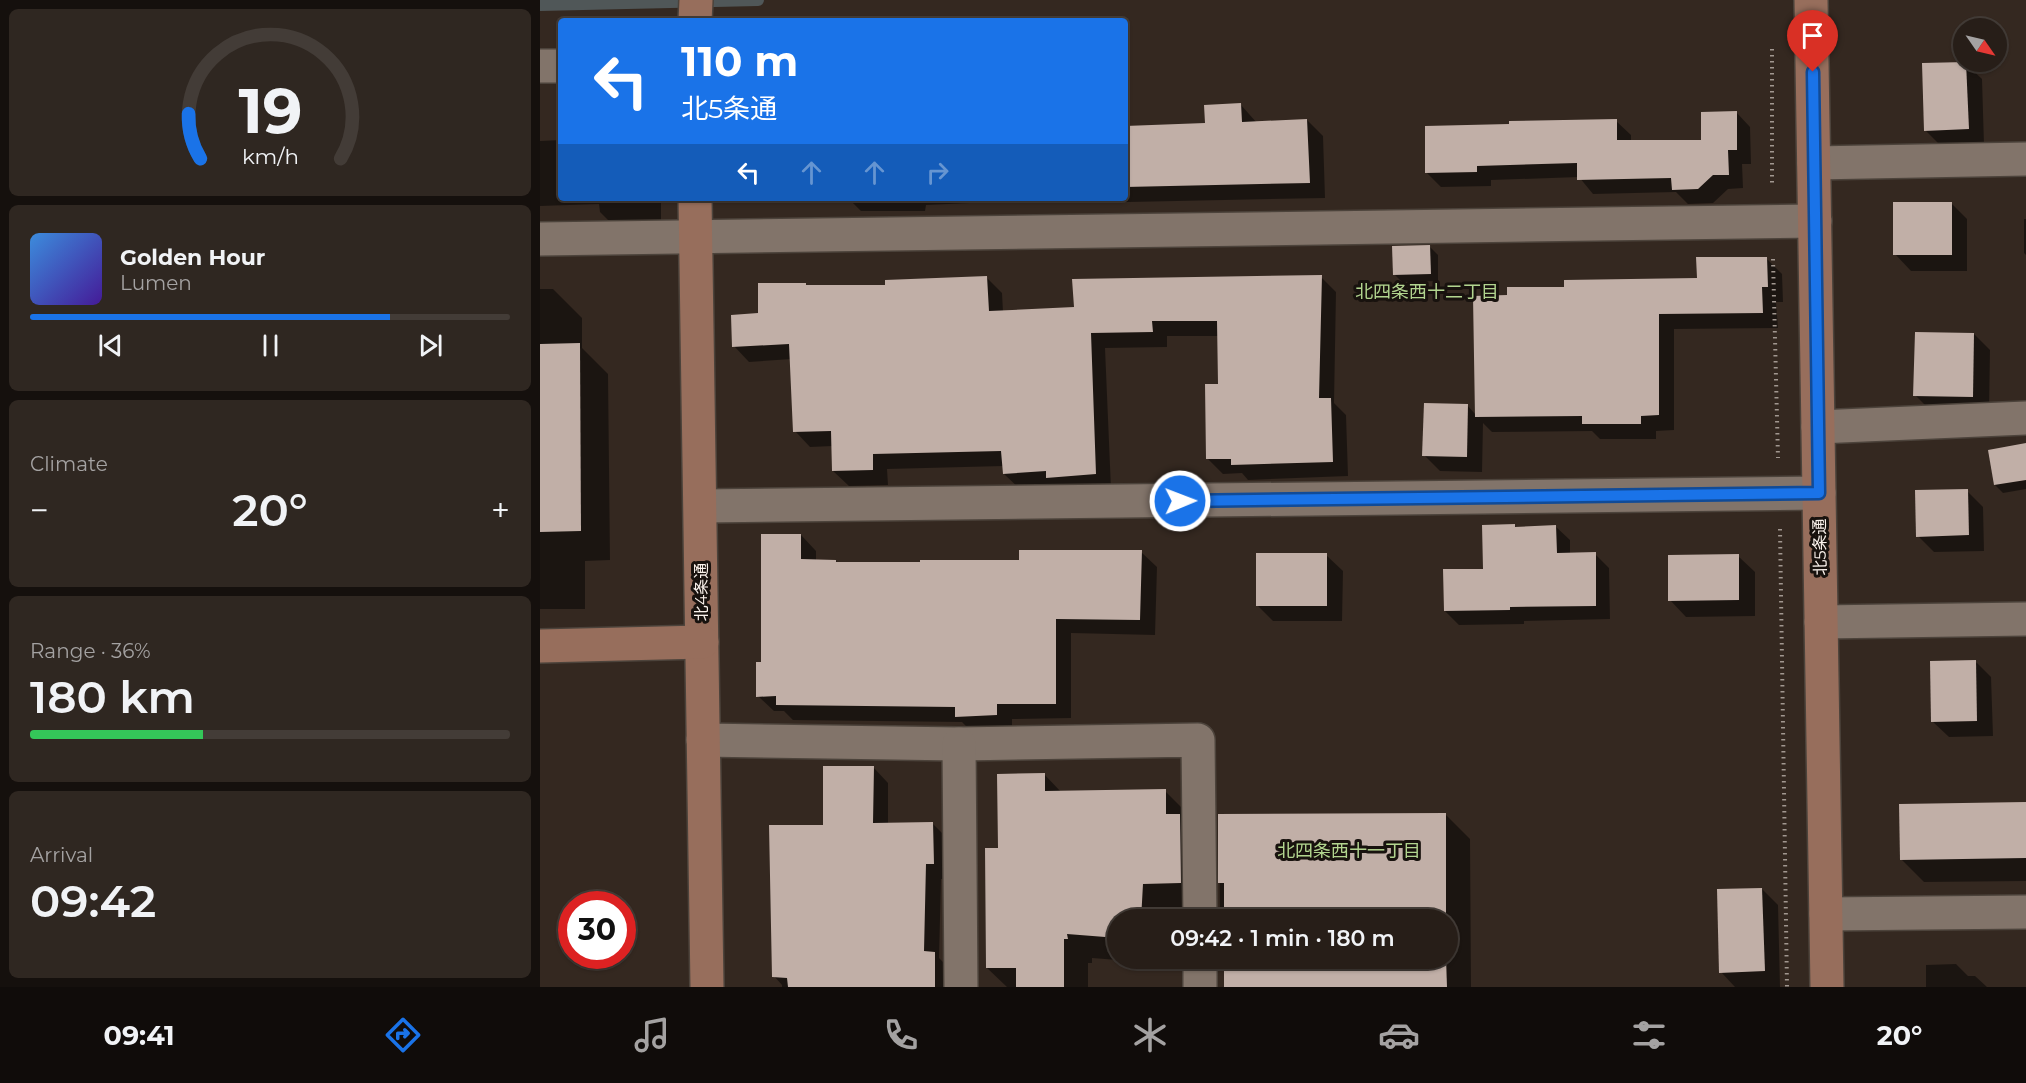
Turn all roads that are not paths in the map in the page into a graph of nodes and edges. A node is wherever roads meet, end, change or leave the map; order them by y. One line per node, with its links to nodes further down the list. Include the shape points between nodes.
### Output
1 (1811, 2): 5 (street, 北5条通)
2 (540, 66): 3 (street)
3 (558, 66)
4 (2026, 159): 5 (street)
5 (1814, 163): 7 (street, 北5条通)
6 (695, 201): 8 (street, 北4条通)
7 (1815, 221): 8 (street); 11 (street, 北5条通)
8 (695, 236): 9 (street); 13 (street, 北4条通)
9 (540, 239)
10 (2026, 418): 11 (street)
11 (1818, 427): 12 (street, 北5条通)
12 (1819, 493): 13 (street); 15 (street, 北5条通)
13 (701, 506): 16 (street, 北4条通)
14 (2026, 619): 15 (street)
15 (1821, 622): 22 (street, 北5条通)
16 (702, 642): 17 (street); 18 (street, 北4条通)
17 (540, 646)
18 (703, 740): 19 (street); 24 (street, 北4条通)
19 (959, 744): 20 (street, via 1198,740); 25 (street)
20 (1200, 909)
21 (2026, 912): 22 (street)
22 (1826, 914): 27 (street, 北5条通)
23 (1200, 969): 26 (street)
24 (707, 987)
25 (961, 987)
26 (1200, 987)
27 (1827, 987)

